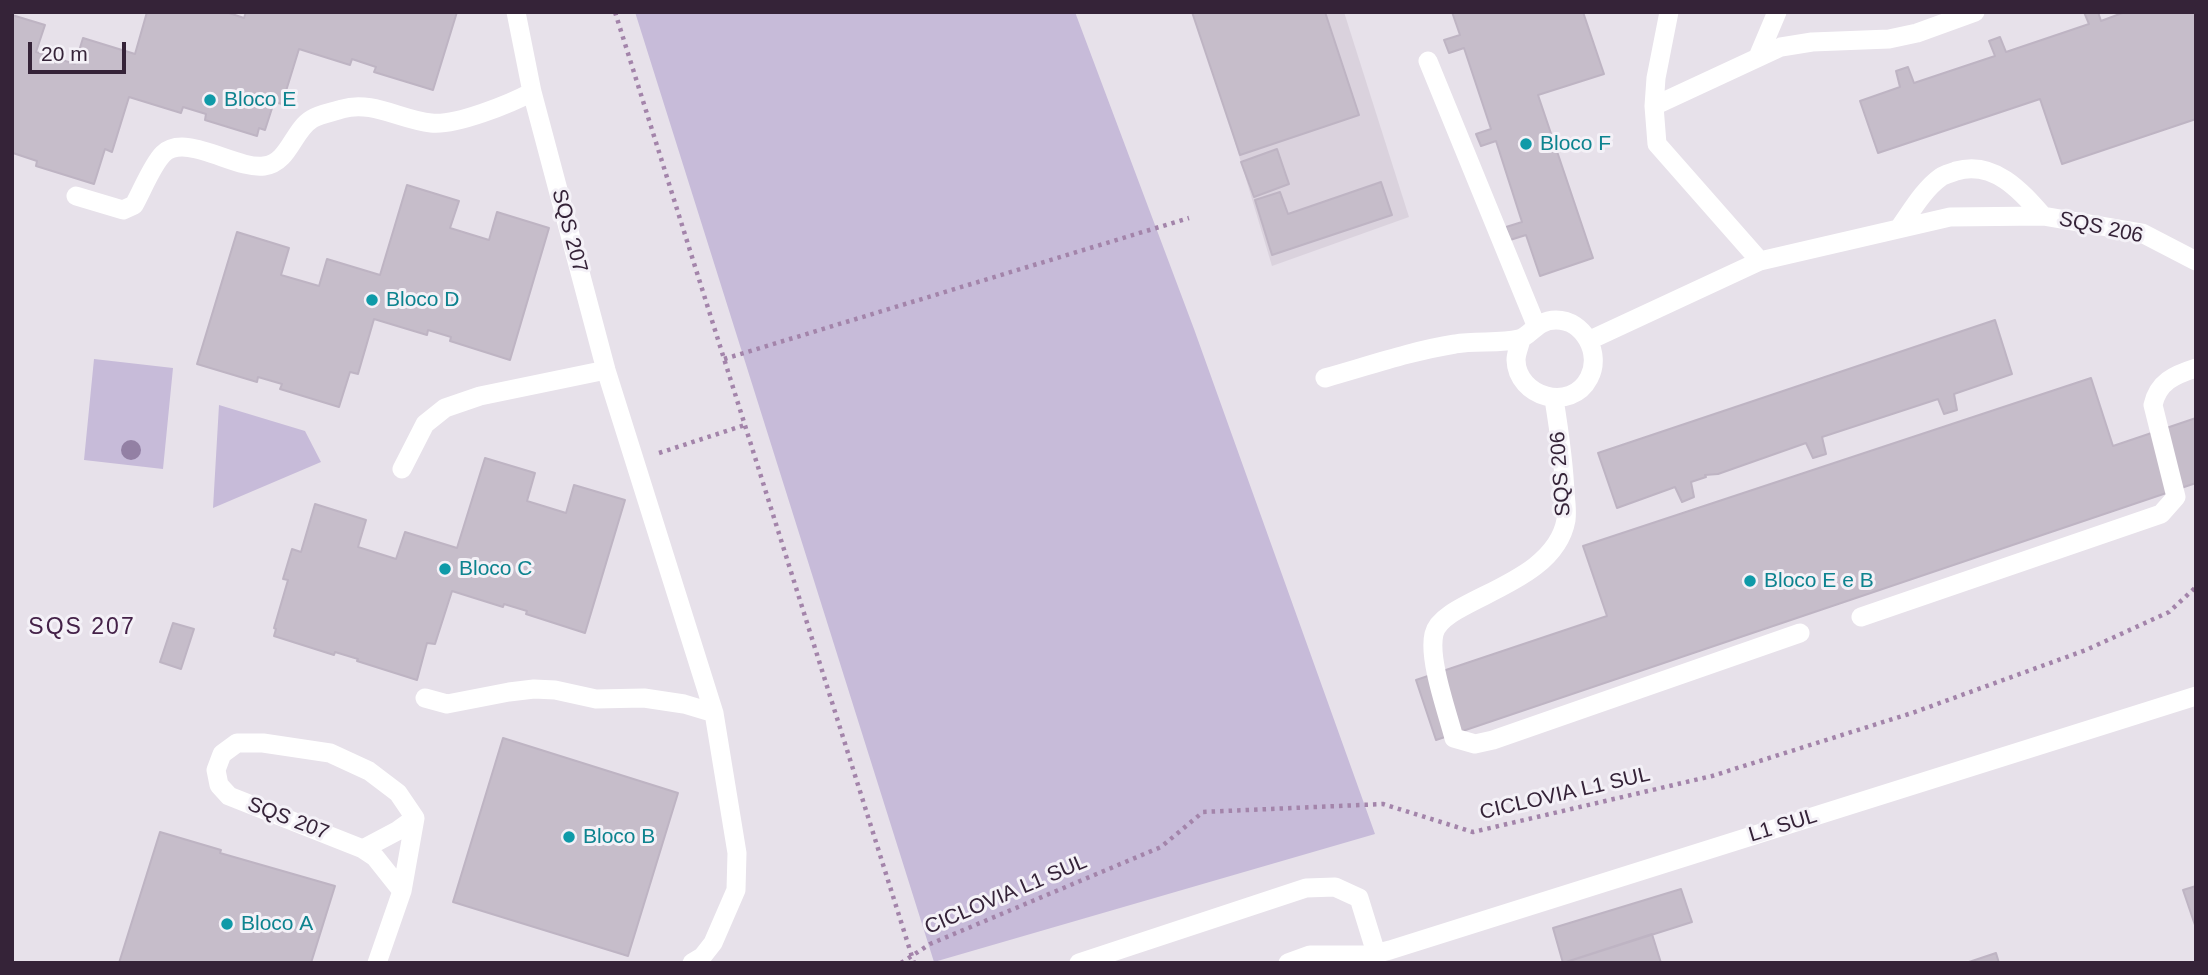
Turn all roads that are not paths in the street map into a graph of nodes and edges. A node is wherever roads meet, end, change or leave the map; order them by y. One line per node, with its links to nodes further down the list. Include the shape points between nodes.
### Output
1 (516, 12): 7 (street, SQS 207)
2 (1668, 12): 8 (street)
3 (1777, 12): 5 (street)
4 (1975, 12): 5 (street, via 1889,39 1812,42)
5 (1758, 57): 8 (street)
6 (1428, 61): 14 (street)
7 (531, 92): 9 (street, via 479,114 432,124 374,108 346,108 311,119 279,160 265,167 174,147 162,154 130,208); 17 (street, SQS 207)
8 (1654, 106): 12 (street, via 1657,144)
9 (76, 196)
10 (2043, 216): 11 (street, SQS 206, via 1950,217); 11 (street, SQS 206, via 2005,178 1964,169 1943,176); 13 (street, SQS 206, via 2142,233)
11 (1900, 227): 12 (street, SQS 206)
12 (1760, 261): 16 (street, SQS 206)
13 (2196, 261)
14 (1536, 325): 15 (street); 16 (street, via 1556,320 1576,326)
15 (1521, 339): 19 (street, via 1426,349); 20 (street, via 1516,359 1521,378 1535,393)
16 (1590, 340): 20 (street, via 1595,360 1589,379 1574,393)
17 (606, 370): 21 (street, via 480,396 445,408 425,424); 26 (street, SQS 207)
18 (2189, 371): 22 (street, via 2162,384 2153,405 2176,497 2161,514)
19 (1325, 378)
20 (1554, 399): 23 (street, SQS 206, via 1565,477 1566,519 1561,535 1525,575 1452,614 1438,623 1434,633 1432,651 1454,738 1475,744 1493,740)
21 (402, 469)
22 (1861, 617)
23 (1800, 633)
24 (2196, 696): 30 (street, L1 SUL)
25 (425, 698): 26 (street, via 447,704 521,690 555,690 596,699 644,698)
26 (714, 713): 32 (street, SQS 207, via 737,853 736,890 713,943)
27 (415, 818): 28 (street); 28 (street, SQS 207, via 398,793 369,771 330,753 237,743 222,754 216,770 219,785 229,796); 29 (street)
28 (363, 849): 29 (street, SQS 207)
29 (402, 891): 31 (street)
30 (1370, 957): 33 (street, via 1359,898 1335,887 1306,888); 34 (street, L1 SUL, via 1310,955)
31 (377, 963)
32 (692, 963)
33 (1079, 963)
34 (1288, 963)

